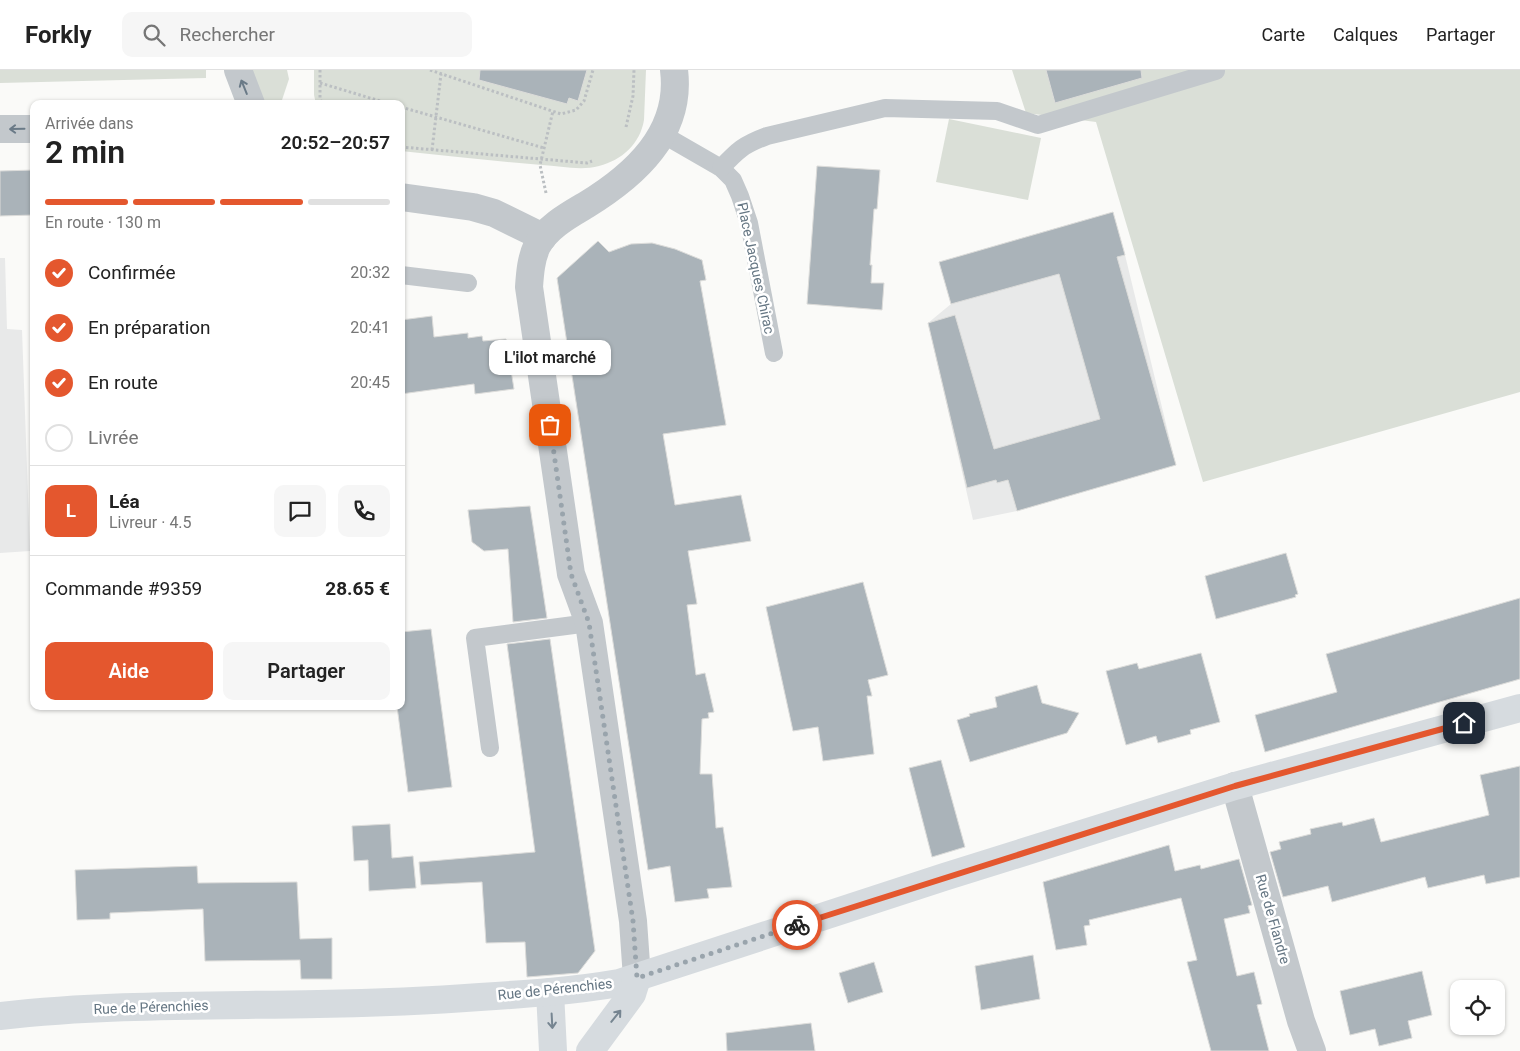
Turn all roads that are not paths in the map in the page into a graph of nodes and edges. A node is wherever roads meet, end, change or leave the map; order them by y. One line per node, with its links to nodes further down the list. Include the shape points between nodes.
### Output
1 (238, 70): 4 (street, one-way to 1)
2 (674, 70): 7 (street, via 671,115)
3 (1216, 71): 8 (lane, via 1038,125 997,111 885,108 767,136 738,150)
4 (249, 100)
5 (0, 129): 6 (street, one-way to 5)
6 (30, 129)
7 (662, 134): 8 (lane, Place Jacques Chirac); 10 (street, via 632,172)
8 (721, 168): 13 (lane, Place Jacques Chirac, via 733,180 749,223)
9 (405, 198): 10 (street, via 473,206)
10 (552, 229): 14 (street, via 537,246 531,263 529,287 571,574)
11 (405, 275): 12 (lane)
12 (468, 283)
13 (774, 353)
14 (589, 623): 16 (lane, via 475,638); 18 (street, via 633,921)
15 (1520, 708): 17 (main road, Rue de Pérenchies)
16 (490, 748)
17 (1235, 786): 18 (main road, Rue de Pérenchies, via 934,880); 23 (street, Rue de Flandre)
18 (637, 978): 19 (main road, Rue de Pérenchies); 22 (main road, one-way to 18, via 632,994)
19 (550, 992): 20 (main road, Rue de Pérenchies, via 372,1003 158,1006); 21 (main road, one-way to 21)
20 (0, 1016)
21 (553, 1051)
22 (590, 1051)
23 (1312, 1051)

